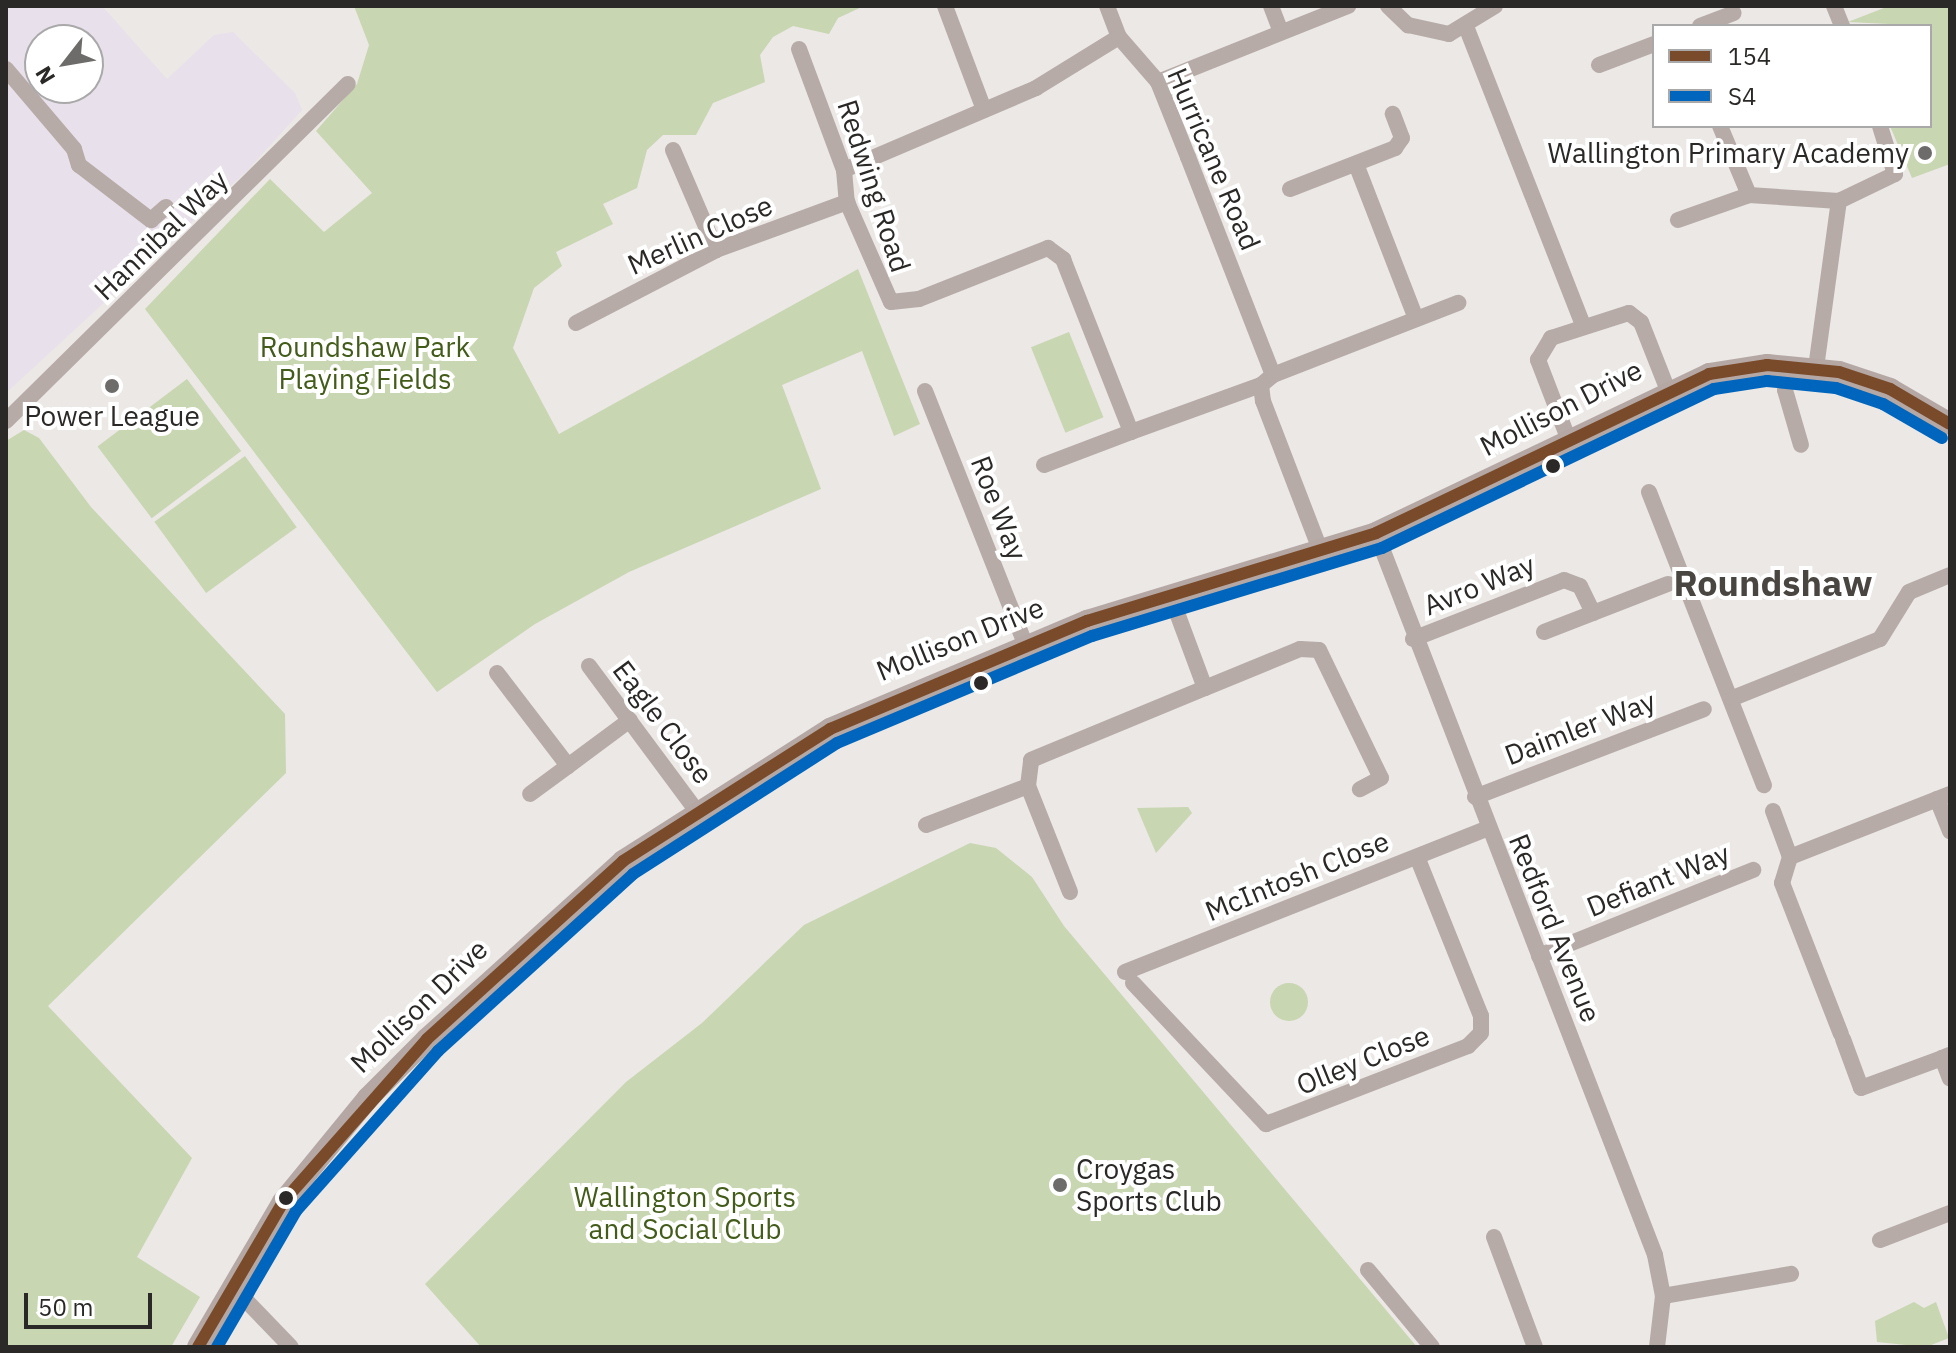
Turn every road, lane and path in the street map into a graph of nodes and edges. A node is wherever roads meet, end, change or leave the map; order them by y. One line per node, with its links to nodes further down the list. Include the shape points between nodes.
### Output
1 (945, 6): 18 (street)
2 (1107, 6): 11 (street, Hurricane Road)
3 (1271, 6): 10 (street)
4 (1348, 6): 10 (street)
5 (1388, 6): 9 (street, via 1428,32)
6 (1495, 6): 9 (street)
7 (1734, 13): 8 (street)
8 (1705, 24)
9 (1467, 29): 35 (street)
10 (1281, 32): 16 (street)
11 (1119, 37): 16 (street, Hurricane Road); 18 (street)
12 (1652, 45): 14 (street)
13 (799, 49): 24 (street, Redwing Road)
14 (1599, 65)
15 (6, 69): 29 (street, via 74,149 79,165 151,220)
16 (1158, 82): 38 (street, Hurricane Road)
17 (348, 84): 41 (street, Hannibal Way)
18 (984, 110): 24 (street)
19 (1393, 114): 23 (street, via 1402,138 1395,148)
20 (1721, 128): 26 (street)
21 (1881, 128): 27 (street, via 1895,174)
22 (673, 150): 31 (street)
23 (1356, 164): 25 (street); 33 (street)
24 (844, 170): 28 (street, Redwing Road)
25 (1290, 189)
26 (1749, 195): 27 (street); 30 (street)
27 (1839, 201): 37 (street)
28 (847, 202): 31 (street, Merlin Close); 43 (street, Redwing Road, via 891,302 919,299 1055,251)
29 (166, 207)
30 (1678, 220)
31 (716, 250): 34 (street, Merlin Close)
32 (1458, 303): 33 (street)
33 (1416, 319): 38 (street)
34 (576, 323)
35 (1583, 325): 39 (street, via 1622,312 1635,316); 44 (street, via 1546,341 1538,355)
36 (1786, 365): 37 (main road, Mollison Drive); 39 (main road, Mollison Drive, via 1728,370); 45 (street, via 1785,390)
37 (1816, 368): 42 (main road, Mollison Drive, via 1890,389)
38 (1267, 380): 43 (street); 49 (street, Hurricane Road)
39 (1667, 388): 44 (main road, Mollison Drive)
40 (925, 391): 56 (street, Roe Way)
41 (6, 421)
42 (1950, 424)
43 (1131, 432): 46 (street)
44 (1568, 438): 48 (main road, Mollison Drive)
45 (1801, 445)
46 (1044, 465)
47 (1649, 492): 60 (street)
48 (1376, 533): 49 (main road, Mollison Drive); 55 (street, Redford Avenue)
49 (1319, 547): 52 (main road, Mollison Drive)
50 (1950, 575): 60 (street, via 1909,592 1880,639)
51 (1668, 584): 53 (street)
52 (1170, 594): 56 (main road, Mollison Drive); 59 (street)
53 (1593, 613): 54 (street); 55 (street, Avro Way, via 1580,586 1564,580)
54 (1544, 632)
55 (1413, 639): 68 (street, Redford Avenue)
56 (1025, 643): 70 (main road, Mollison Drive, via 855,716)
57 (589, 666): 62 (street, Eagle Close)
58 (497, 673): 63 (street)
59 (1205, 688): 65 (street, via 1037,756 1027,767); 66 (street, via 1300,649 1319,650 1381,778)
60 (1733, 698): 64 (street)
61 (1704, 709): 68 (street, Daimler Way)
62 (630, 720): 63 (street); 70 (street, Eagle Close)
63 (568, 766): 67 (street)
64 (1764, 785)
65 (1028, 786): 72 (street); 78 (street)
66 (1360, 789)
67 (530, 794)
68 (1475, 797): 73 (street, Redford Avenue)
69 (1944, 797): 74 (street); 76 (street)
70 (696, 810): 88 (main road, Mollison Drive, via 580,895 368,1098 283,1202)
71 (1773, 811): 76 (street)
72 (926, 825)
73 (1487, 829): 75 (street, McIntosh Close); 79 (street, Redford Avenue)
74 (1950, 832)
75 (1417, 857): 80 (street, McIntosh Close); 80 (street, Olley Close, via 1481,1016 1481,1033 1468,1046 1266,1124)
76 (1790, 857): 81 (street, via 1782,883 1861,1088)
77 (1753, 870): 79 (street, Defiant Way)
78 (1070, 892)
79 (1539, 956): 89 (street, Redford Avenue, via 1655,1255)
80 (1129, 977)
81 (1946, 1056): 82 (street)
82 (1950, 1079)
83 (1950, 1213): 85 (street)
84 (1494, 1237): 93 (street)
85 (1880, 1240)
86 (1368, 1270): 92 (street)
87 (1791, 1274): 89 (street)
88 (233, 1287): 90 (main road, Mollison Drive); 91 (street)
89 (1663, 1296): 94 (street, Redford Avenue)
90 (198, 1347)
91 (291, 1347)
92 (1432, 1347)
93 (1535, 1347)
94 (1657, 1347)

